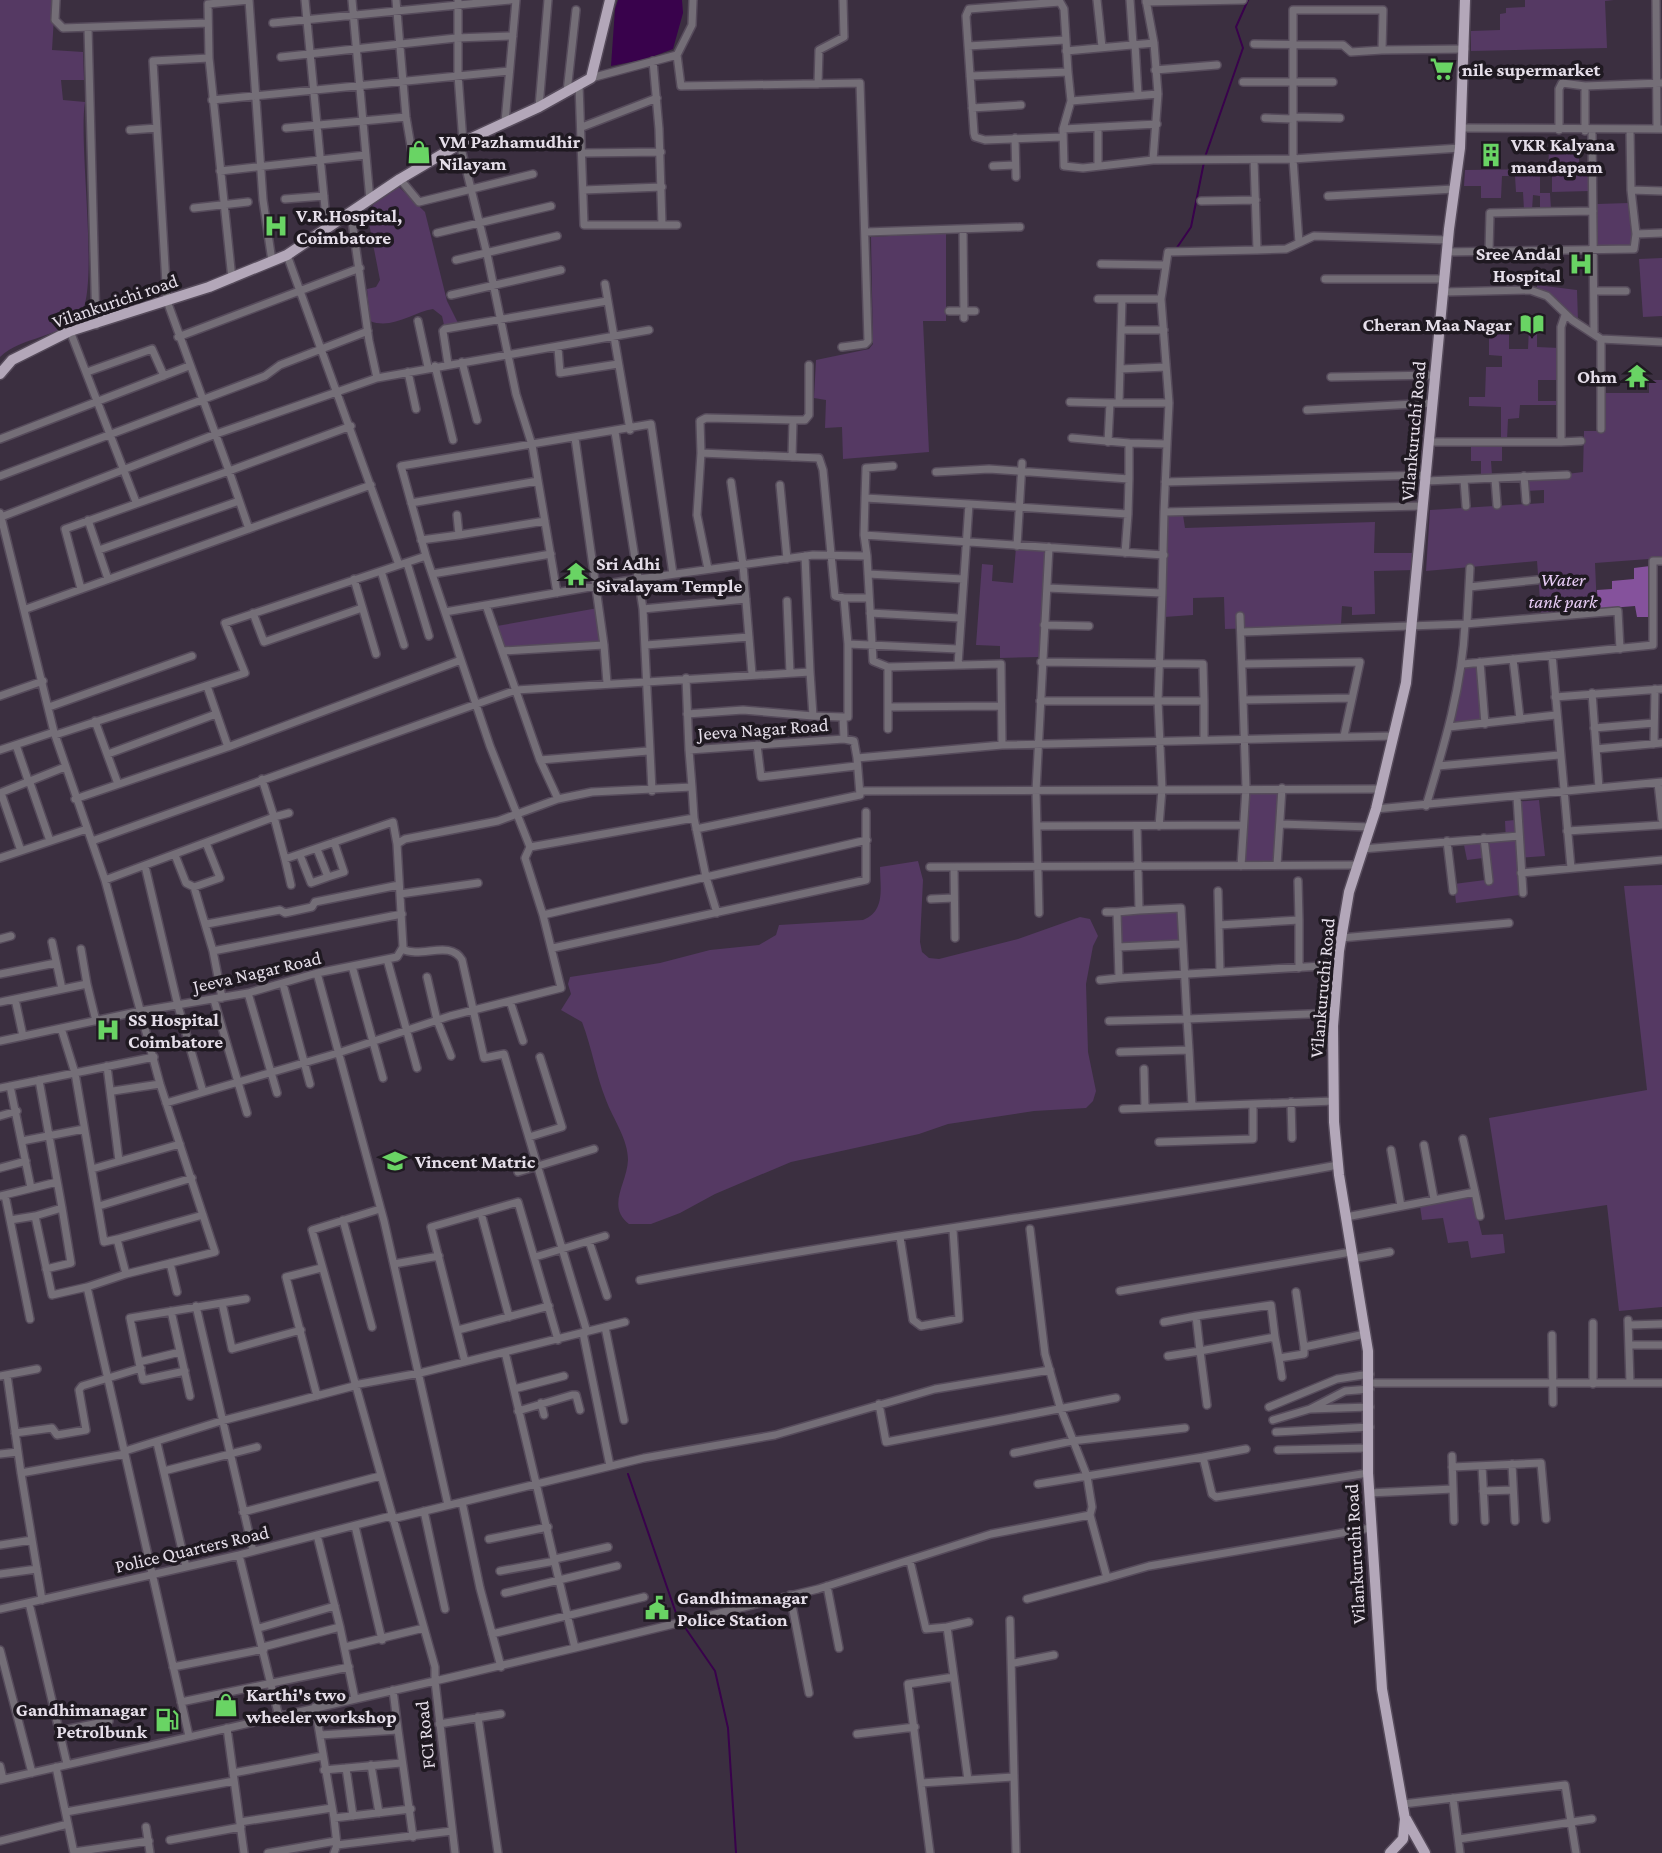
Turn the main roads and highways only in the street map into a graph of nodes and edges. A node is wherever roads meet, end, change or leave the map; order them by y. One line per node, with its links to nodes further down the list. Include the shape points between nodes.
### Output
1 (610, 0): 3 (main road, Vilankurichi road, via 591,78 567,93 461,143 287,255 209,288 70,331 12,360)
2 (1465, 0): 4 (main road, Vilankuruchi Road, via 1462,128 1406,683 1341,938 1334,1013 1338,1166 1370,1382 1368,1473 1382,1689)
3 (0, 374)
4 (1405, 1819): 5 (main road, Vilankuruchi Road, via 1403,1839); 6 (main road)
5 (1390, 1853)
6 (1424, 1853)

